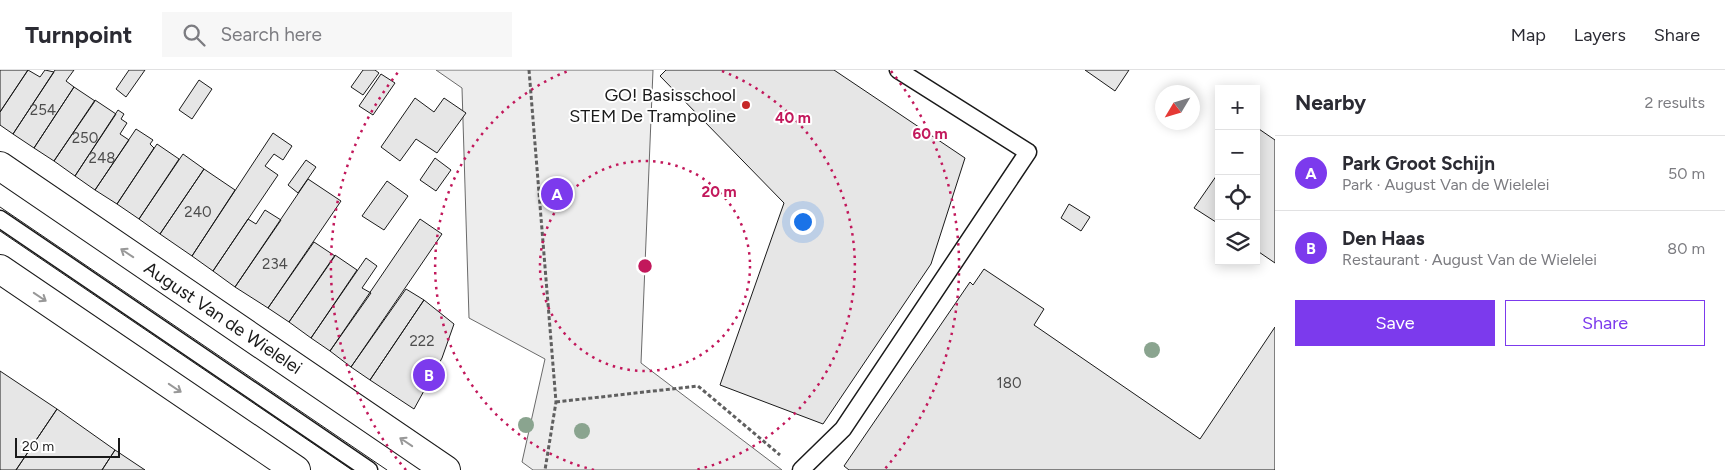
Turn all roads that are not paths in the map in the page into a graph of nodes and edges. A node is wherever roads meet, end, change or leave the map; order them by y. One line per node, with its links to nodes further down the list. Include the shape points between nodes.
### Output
1 (898, 70): 8 (lane, via 1028,152 843,428)
2 (0, 166): 7 (main road, August Van de Wielelei, one-way to 2)
3 (0, 219): 6 (lane)
4 (0, 269): 5 (main road, one-way to 5)
5 (296, 470)
6 (369, 470)
7 (446, 470)
8 (801, 470)

